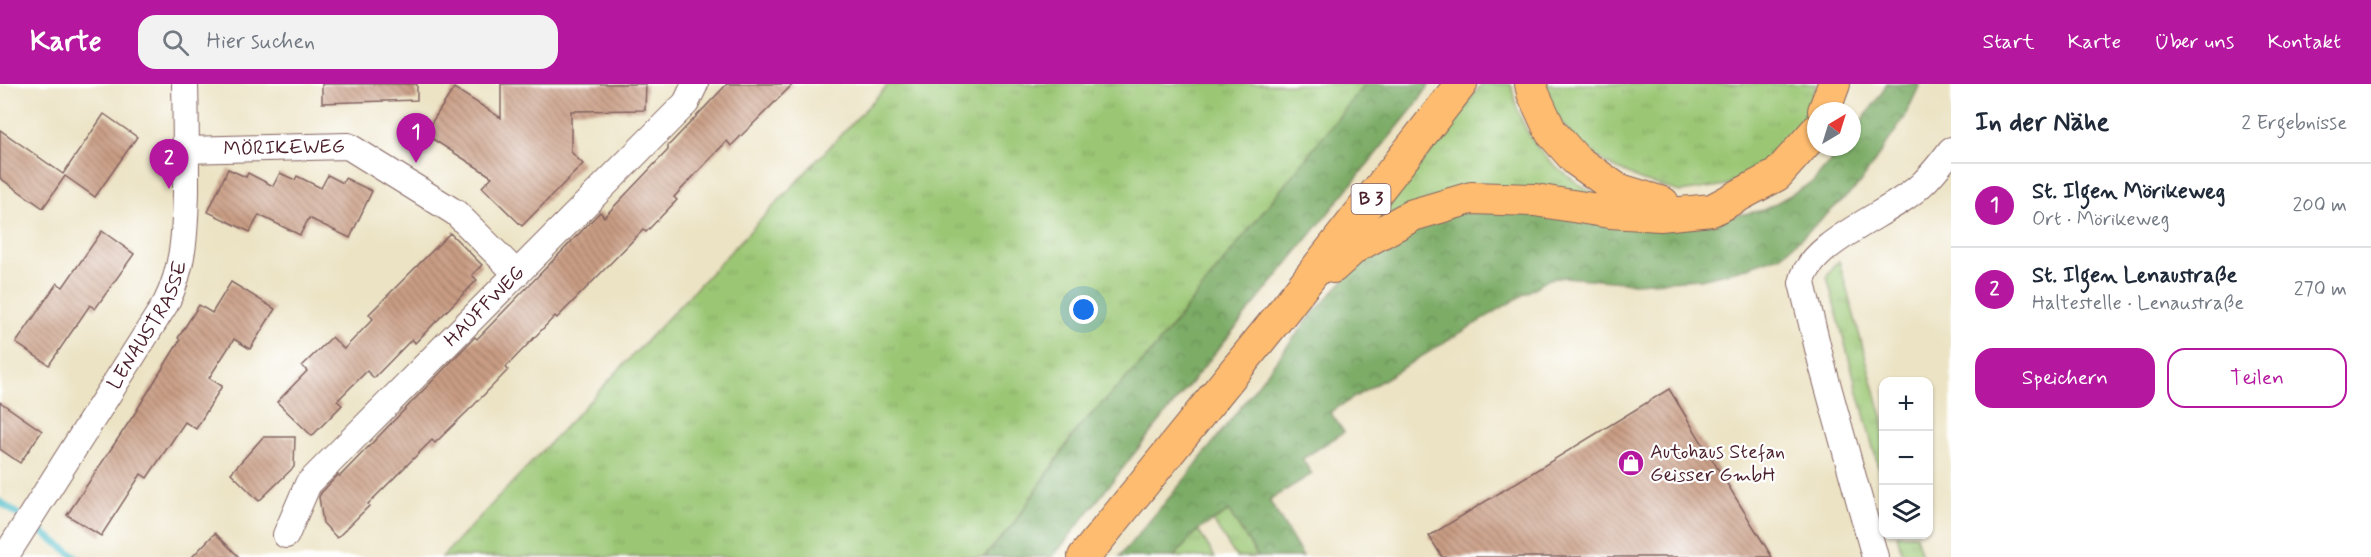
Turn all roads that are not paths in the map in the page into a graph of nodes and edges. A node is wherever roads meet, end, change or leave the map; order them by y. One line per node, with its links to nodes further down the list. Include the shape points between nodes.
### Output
1 (185, 84): 8 (street, LENAUSTRASSE)
2 (695, 84): 11 (street, HAUFFWEG, via 686,103)
3 (1461, 84): 12 (main road, B 3)
4 (1531, 84): 10 (main road, via 1551,132 1576,160 1617,189 1661,203)
5 (1834, 84): 6 (main road)
6 (1827, 102)
7 (1807, 140): 10 (main road, via 1777,175)
8 (186, 150): 11 (street, MÖRIKEWEG, via 348,146 456,213); 14 (street, LENAUSTRASSE, via 184,246 173,288)
9 (1951, 150): 16 (street, via 1921,186 1814,258 1802,283)
10 (1712, 210): 12 (main road, via 1660,215 1535,200 1471,198 1413,215 1355,247)
11 (517, 274): 13 (street, HAUFFWEG, via 308,484)
12 (1281, 314): 15 (main road, B 3)
13 (286, 535)
14 (12, 548)
15 (1084, 557)
16 (1875, 557)

